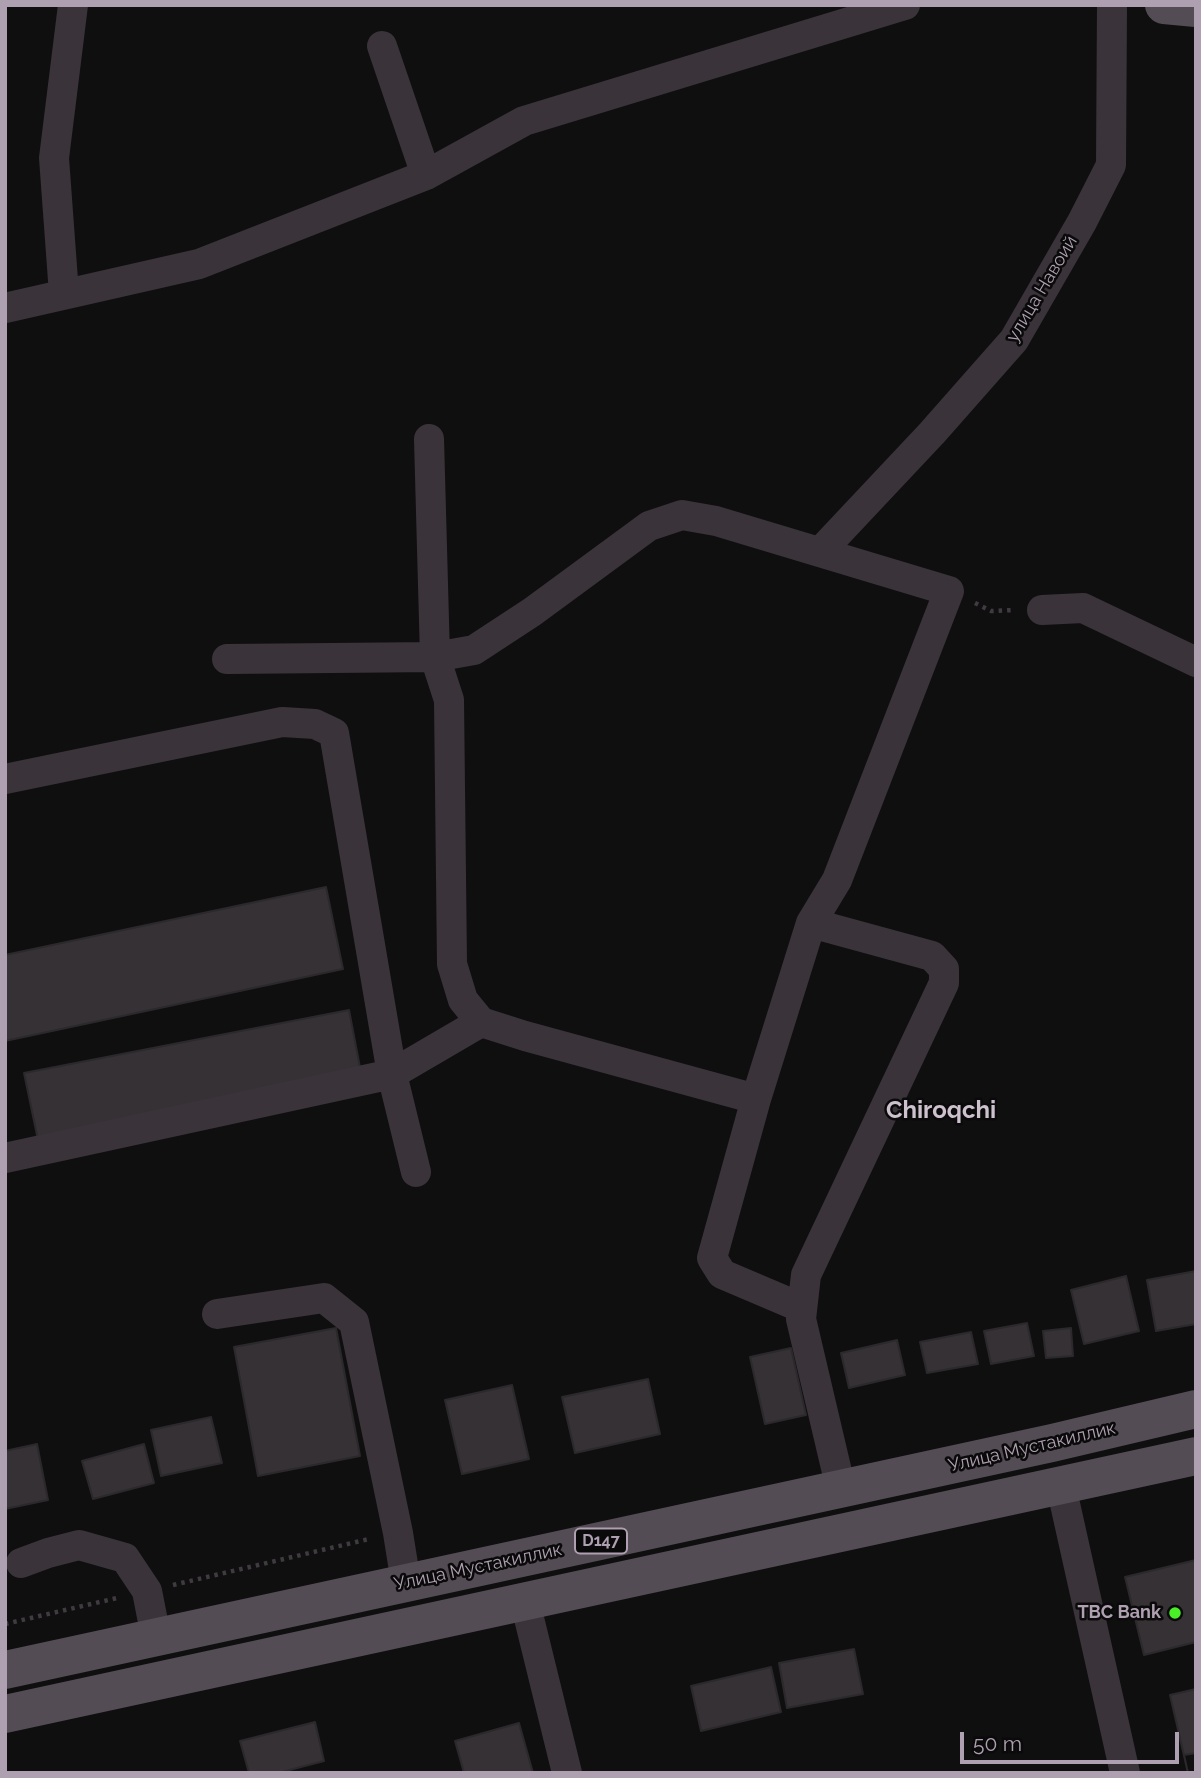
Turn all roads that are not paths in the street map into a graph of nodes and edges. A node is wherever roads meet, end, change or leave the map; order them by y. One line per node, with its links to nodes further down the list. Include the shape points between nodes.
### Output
1 (73, 5): 8 (street, via 54,158)
2 (905, 5): 7 (street, via 524,121)
3 (1112, 5): 11 (street, улица Навоий, via 1111,165 1082,222 1014,340)
4 (1164, 5): 5 (main road)
5 (1196, 8)
6 (382, 46): 7 (street)
7 (426, 175): 8 (street, via 198,264)
8 (64, 294): 9 (street)
9 (5, 308)
10 (429, 439): 13 (street)
11 (821, 551): 13 (street, via 681,515 649,526 474,650); 17 (street, via 949,591 837,880)
12 (1042, 610): 15 (street, via 1083,608)
13 (435, 657): 14 (street); 18 (street, via 449,700 452,964 463,1000)
14 (227, 659)
15 (1196, 662)
16 (5, 779): 19 (street, via 282,722 314,724 334,733)
17 (811, 923): 20 (street); 23 (street, via 932,956 944,969 944,984 806,1275)
18 (481, 1022): 19 (street); 20 (street)
19 (392, 1074): 21 (street); 22 (street)
20 (756, 1099): 23 (street, via 712,1258 722,1274)
21 (5, 1158)
22 (416, 1172)
23 (803, 1308): 28 (street, via 801,1319)
24 (218, 1314): 30 (street, via 324,1298 354,1322)
25 (1196, 1409): 28 (main road, Улица Мустакиллик / D147)
26 (1196, 1455): 27 (main road, D147)
27 (1061, 1486): 31 (main road, D147); 36 (street)
28 (841, 1489): 30 (main road, Улица Мустакиллик / D147)
29 (21, 1563): 32 (street, via 79,1545 125,1558 147,1591)
30 (405, 1583): 32 (main road, Улица Мустакиллик / D147)
31 (525, 1602): 34 (main road, D147); 35 (street)
32 (156, 1637): 33 (main road, Улица Мустакиллик / D147)
33 (5, 1670)
34 (5, 1714)
35 (567, 1773)
36 (1125, 1773)

